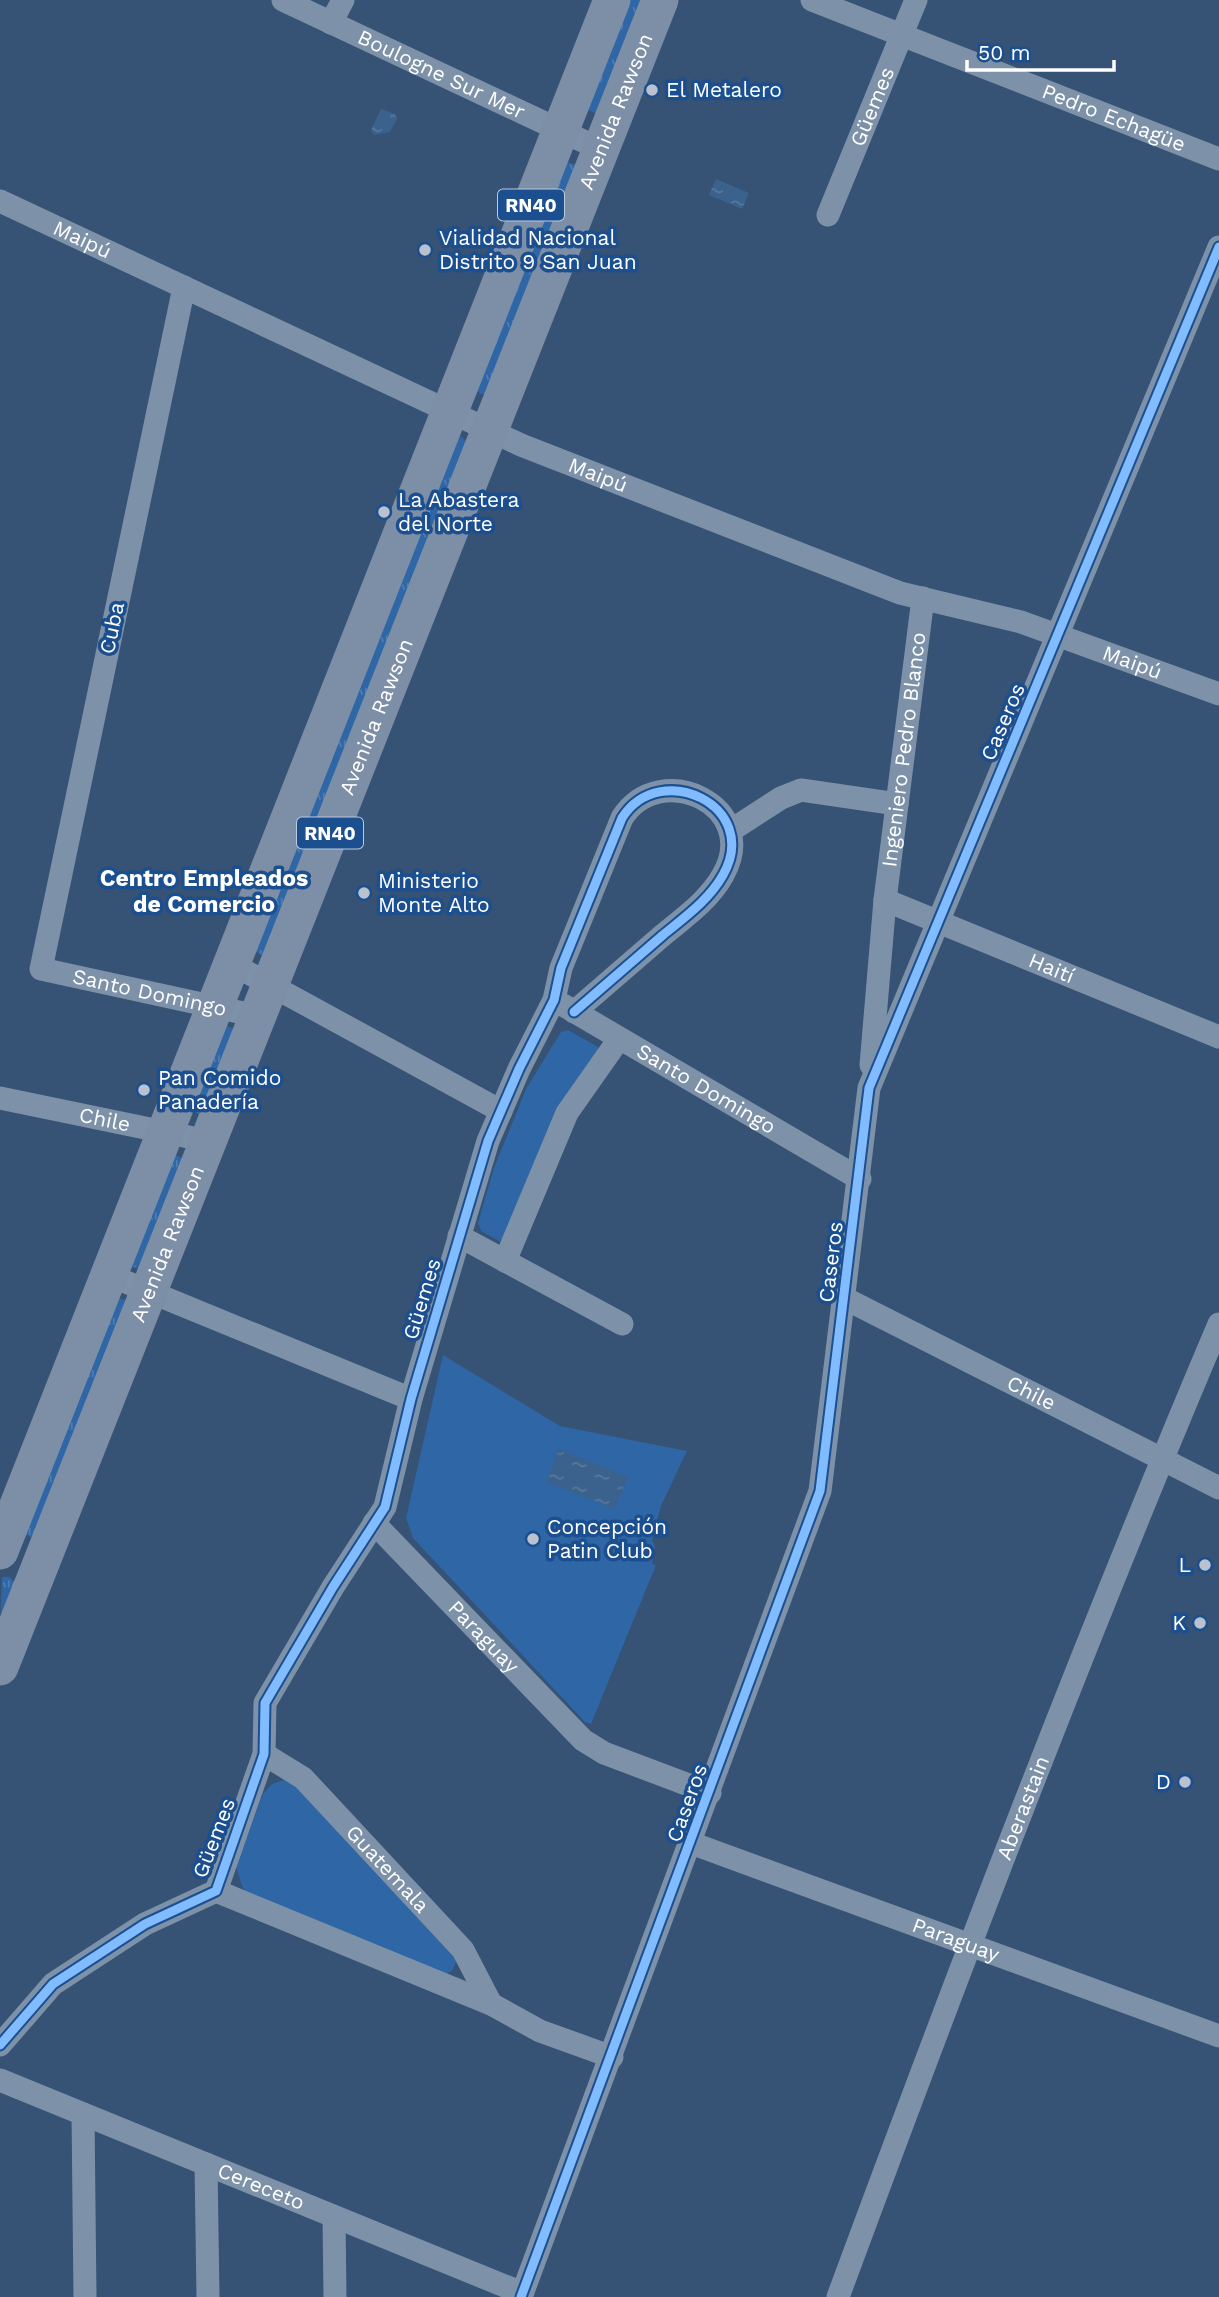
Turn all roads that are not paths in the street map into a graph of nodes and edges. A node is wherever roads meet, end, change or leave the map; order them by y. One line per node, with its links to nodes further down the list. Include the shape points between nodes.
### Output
1 (283, 0): 7 (street, Boulogne Sur Mer)
2 (343, 0): 7 (street)
3 (612, 0): 9 (main road, Avenida Rawson / RN40)
4 (660, 0): 10 (main road, Avenida Rawson / RN40)
5 (812, 0): 8 (street, Pedro Echagüe)
6 (916, 0): 8 (street, Güemes)
7 (331, 23): 9 (street, Boulogne Sur Mer)
8 (902, 35): 11 (street, Pedro Echagüe); 13 (street, Güemes)
9 (561, 130): 10 (street, Boulogne Sur Mer); 16 (main road, Avenida Rawson / RN40)
10 (600, 149): 17 (main road, Avenida Rawson / RN40)
11 (1219, 159)
12 (0, 201): 15 (street, Maipú)
13 (828, 215)
14 (1219, 247): 19 (street, Caseros)
15 (184, 286): 16 (street, Maipú); 26 (street, Cuba)
16 (450, 410): 17 (street, Maipú); 25 (main road, Avenida Rawson / RN40)
17 (490, 429): 18 (street, Maipú, via 900,593); 27 (main road, Avenida Rawson / RN40)
18 (923, 598): 19 (street, Maipú); 21 (street, Ingeniero Pedro Blanco)
19 (1059, 635): 20 (street, Maipú); 24 (street, Caseros)
20 (1219, 694)
21 (897, 804): 22 (street, via 801,790); 23 (street, Ingeniero Pedro Blanco)
22 (730, 831): 28 (street, Güemes, via 716,810 694,793 663,792 636,802 622,818 561,968); 30 (street, via 731,856 712,893)
23 (885, 900): 24 (street, Haití); 33 (street, Caseros)
24 (939, 922): 31 (street, Haití); 33 (street, Caseros)
25 (232, 964): 27 (street, Santo Domingo); 29 (main road, Avenida Rawson / RN40)
26 (41, 969): 29 (street, Santo Domingo)
27 (264, 1000): 29 (street, Santo Domingo); 35 (street, Santo Domingo); 37 (main road, Avenida Rawson / RN40)
28 (554, 1000): 30 (street, Santo Domingo); 35 (street, Güemes)
29 (215, 1007): 36 (main road, Avenida Rawson / RN40)
30 (574, 1012): 32 (street, Santo Domingo)
31 (1219, 1037)
32 (619, 1039): 38 (street, Santo Domingo); 40 (street, via 567,1113)
33 (869, 1088): 38 (street, Caseros)
34 (0, 1098): 36 (street, Chile)
35 (501, 1111): 39 (street, Güemes)
36 (165, 1132): 37 (street, Chile); 41 (main road, Avenida Rawson / RN40)
37 (208, 1141): 42 (main road, Avenida Rawson / RN40)
38 (860, 1179): 43 (street, Caseros)
39 (459, 1236): 40 (street); 46 (street, Güemes)
40 (505, 1261): 44 (street)
41 (109, 1275): 42 (street); 50 (main road, Avenida Rawson / RN40)
42 (149, 1291): 46 (street); 51 (main road, Avenida Rawson / RN40)
43 (844, 1298): 47 (street, Chile); 54 (street, Caseros, via 820,1491)
44 (622, 1324)
45 (1219, 1324): 47 (street, Aberastain)
46 (411, 1399): 49 (street, Güemes, via 385,1507)
47 (1162, 1458): 48 (street, Chile); 57 (street, Aberastain)
48 (1219, 1488)
49 (374, 1523): 53 (street, Güemes, via 265,1703); 54 (street, Paraguay, via 583,1740 604,1753)
50 (0, 1554): 51 (street)
51 (39, 1567): 52 (main road, Avenida Rawson / RN40)
52 (0, 1667)
53 (264, 1754): 56 (street, Güemes); 58 (street, Guatemala, via 303,1778 463,1951)
54 (710, 1793): 55 (street, Caseros)
55 (691, 1843): 57 (street, Paraguay); 61 (street, Caseros)
56 (216, 1891): 58 (street); 60 (street, Güemes, via 145,1924 53,1984)
57 (968, 1944): 59 (street, Paraguay); 70 (street, Aberastain)
58 (491, 2004): 61 (street, via 540,2031)
59 (1219, 2036)
60 (0, 2045)
61 (612, 2057): 66 (street, Caseros)
62 (0, 2080): 63 (street, Cereceto)
63 (83, 2114): 64 (street, Cereceto); 67 (street)
64 (206, 2164): 65 (street, Cereceto); 68 (street)
65 (334, 2217): 66 (street, Cereceto); 69 (street)
66 (521, 2295)
67 (85, 2297)
68 (208, 2297)
69 (335, 2297)
70 (838, 2297)

